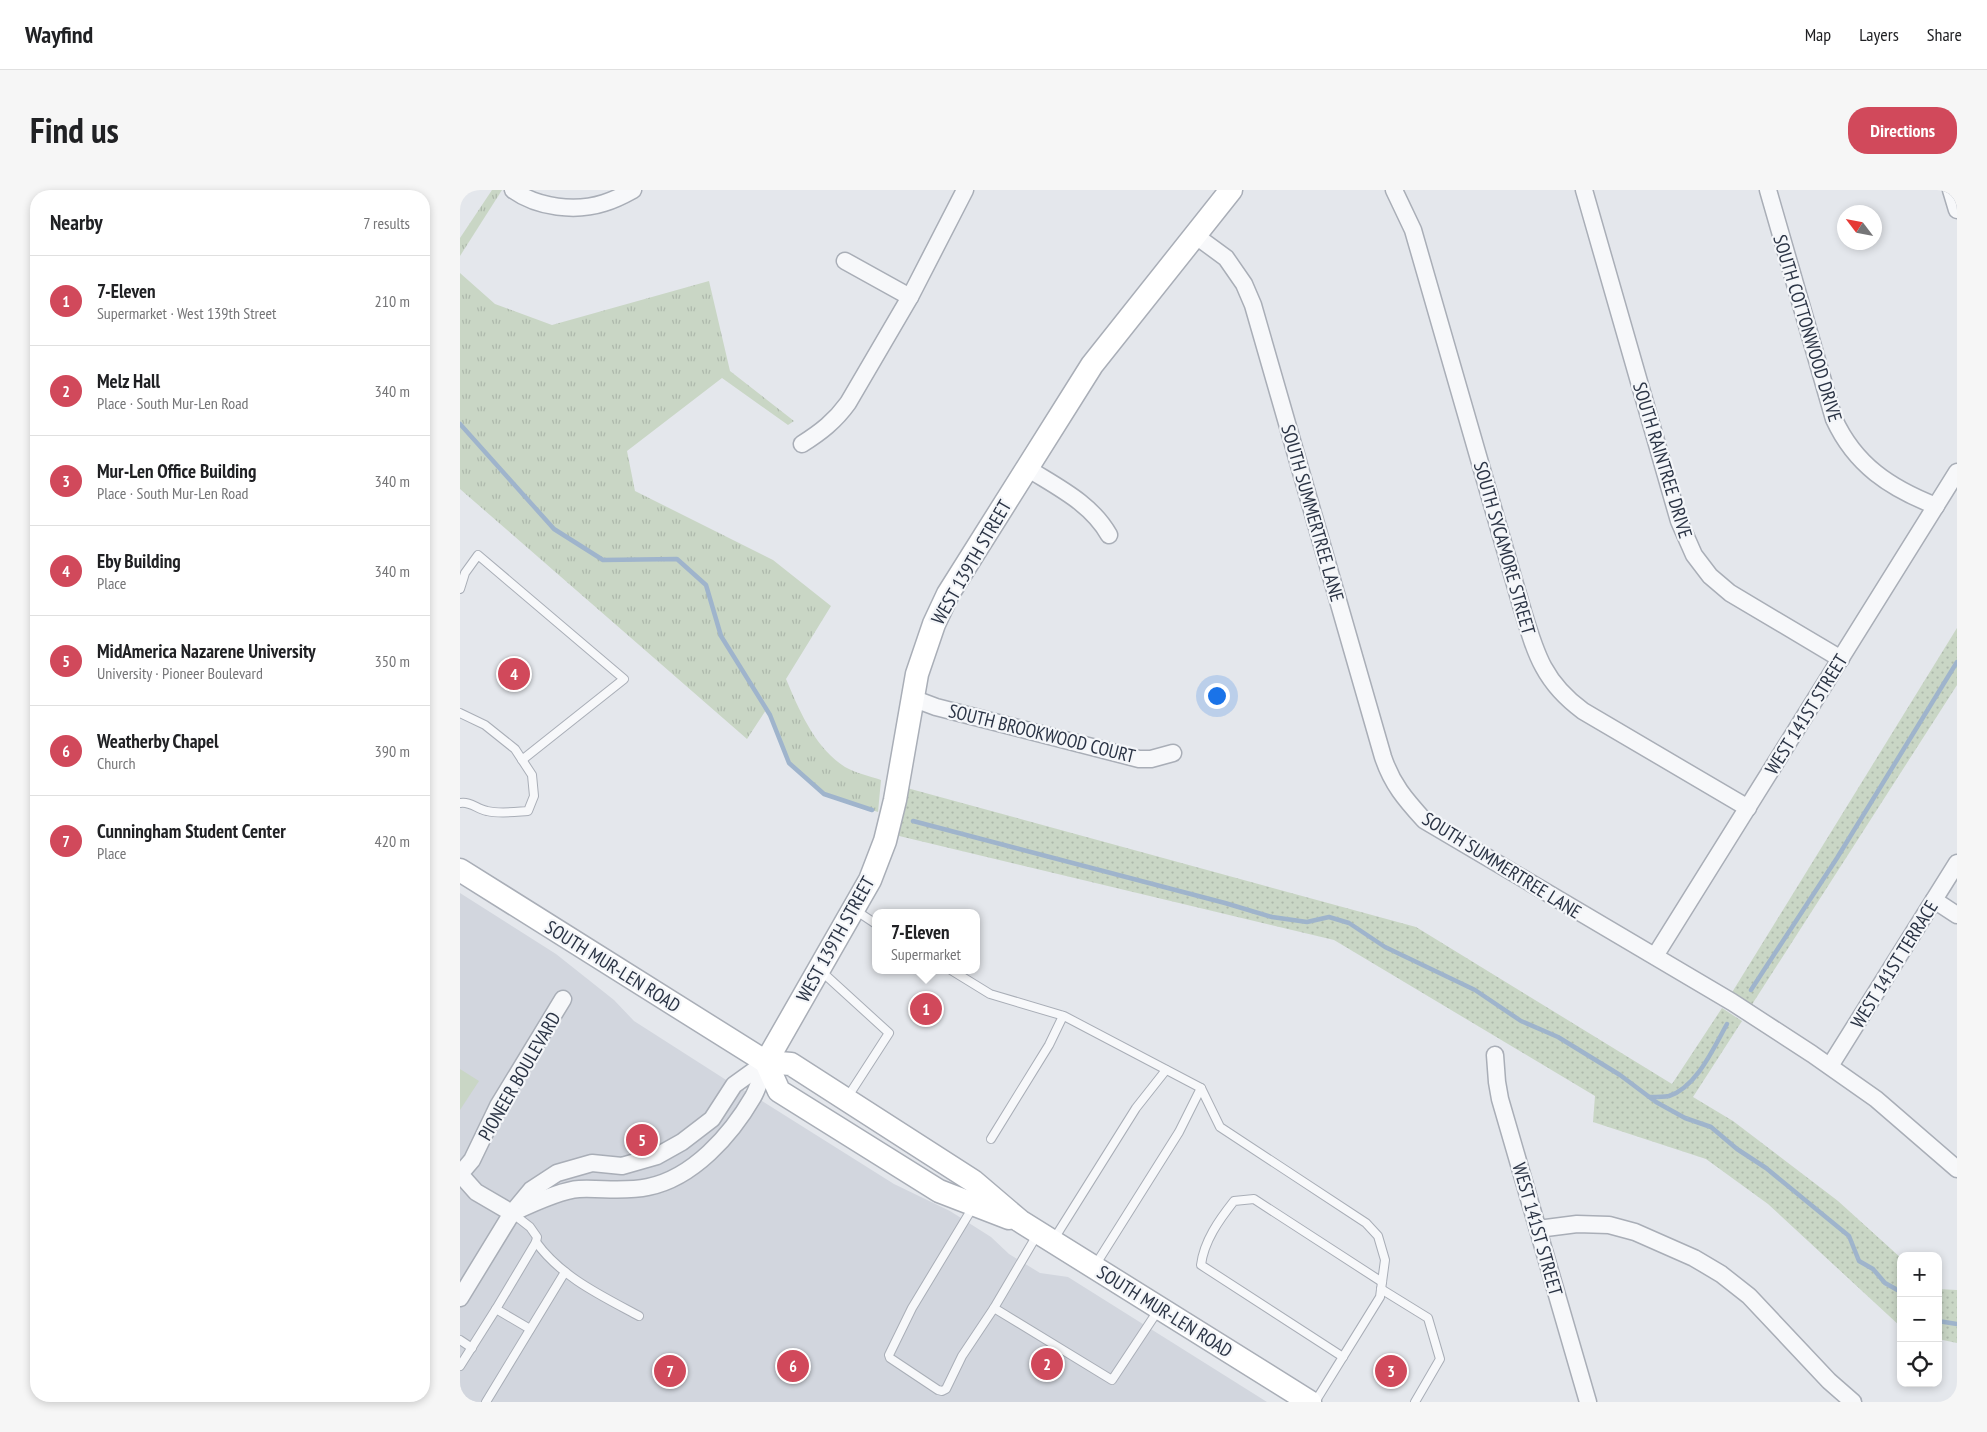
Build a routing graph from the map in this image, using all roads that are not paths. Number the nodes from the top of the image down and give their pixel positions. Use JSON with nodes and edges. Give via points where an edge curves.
{"nodes":[{"id":1,"x":513,"y":190,"type":"edge"},
{"id":2,"x":633,"y":190,"type":"edge"},
{"id":3,"x":965,"y":190,"type":"edge"},
{"id":4,"x":1231,"y":190,"type":"edge"},
{"id":5,"x":1394,"y":190,"type":"edge"},
{"id":6,"x":1584,"y":190,"type":"edge"},
{"id":7,"x":1768,"y":190,"type":"edge"},
{"id":8,"x":1951,"y":190,"type":"edge"},
{"id":9,"x":1957,"y":210,"type":"edge"},
{"id":10,"x":1196,"y":236,"type":"junction"},
{"id":11,"x":845,"y":261,"type":"dead end"},
{"id":12,"x":910,"y":297,"type":"junction"},
{"id":13,"x":802,"y":444,"type":"dead end"},
{"id":14,"x":1027,"y":468,"type":"junction"},
{"id":15,"x":1957,"y":472,"type":"edge"},
{"id":16,"x":1936,"y":506,"type":"junction"},
{"id":17,"x":1109,"y":535,"type":"dead end"},
{"id":18,"x":460,"y":588,"type":"edge"},
{"id":19,"x":1841,"y":659,"type":"junction"},
{"id":20,"x":912,"y":698,"type":"junction"},
{"id":21,"x":460,"y":713,"type":"edge"},
{"id":22,"x":1173,"y":753,"type":"dead end"},
{"id":23,"x":522,"y":760,"type":"junction"},
{"id":24,"x":460,"y":804,"type":"edge"},
{"id":25,"x":1748,"y":808,"type":"junction"},
{"id":26,"x":1957,"y":863,"type":"edge"},
{"id":27,"x":460,"y":870,"type":"edge"},
{"id":28,"x":1934,"y":900,"type":"junction"},
{"id":29,"x":853,"y":909,"type":"junction"},
{"id":30,"x":1957,"y":916,"type":"edge"},
{"id":31,"x":872,"y":921,"type":"edge"},
{"id":32,"x":1655,"y":956,"type":"junction"},
{"id":33,"x":819,"y":969,"type":"junction"},
{"id":34,"x":958,"y":974,"type":"edge"},
{"id":35,"x":563,"y":998,"type":"dead end"},
{"id":36,"x":1063,"y":1016,"type":"junction"},
{"id":37,"x":1495,"y":1055,"type":"dead end"},
{"id":38,"x":766,"y":1062,"type":"junction"},
{"id":39,"x":1830,"y":1066,"type":"junction"},
{"id":40,"x":1166,"y":1070,"type":"junction"},
{"id":41,"x":1201,"y":1088,"type":"junction"},
{"id":42,"x":846,"y":1100,"type":"junction"},
{"id":43,"x":991,"y":1138,"type":"dead end"},
{"id":44,"x":1957,"y":1168,"type":"edge"},
{"id":45,"x":460,"y":1174,"type":"edge"},
{"id":46,"x":974,"y":1206,"type":"junction"},
{"id":47,"x":512,"y":1213,"type":"junction"},
{"id":48,"x":1538,"y":1228,"type":"junction"},
{"id":49,"x":1037,"y":1232,"type":"junction"},
{"id":50,"x":536,"y":1242,"type":"junction"},
{"id":51,"x":1094,"y":1267,"type":"junction"},
{"id":52,"x":565,"y":1272,"type":"junction"},
{"id":53,"x":1381,"y":1286,"type":"junction"},
{"id":54,"x":460,"y":1298,"type":"edge"},
{"id":55,"x":994,"y":1308,"type":"junction"},
{"id":56,"x":1160,"y":1308,"type":"junction"},
{"id":57,"x":496,"y":1309,"type":"junction"},
{"id":58,"x":639,"y":1316,"type":"dead end"},
{"id":59,"x":530,"y":1329,"type":"junction"},
{"id":60,"x":460,"y":1340,"type":"edge"},
{"id":61,"x":472,"y":1348,"type":"junction"},
{"id":62,"x":1343,"y":1357,"type":"junction"},
{"id":63,"x":460,"y":1366,"type":"edge"},
{"id":64,"x":486,"y":1402,"type":"edge"},
{"id":65,"x":1310,"y":1402,"type":"edge"},
{"id":66,"x":1315,"y":1402,"type":"edge"},
{"id":67,"x":1415,"y":1402,"type":"edge"},
{"id":68,"x":1588,"y":1402,"type":"edge"},
{"id":69,"x":1853,"y":1402,"type":"edge"}],
"edges":[{"from":1,"to":2,"type":"street","via":[[559,207],[603,204]]},
{"from":3,"to":12,"type":"street"},
{"from":4,"to":10,"type":"main road","name":"WEST 139TH STREET"},
{"from":5,"to":25,"type":"street","name":"SOUTH SYCAMORE STREET","via":[[1413,230],[1521,605],[1543,668],[1570,701],[1583,710]]},
{"from":6,"to":19,"type":"street","name":"SOUTH RAINTREE DRIVE","via":[[1679,521],[1694,555],[1710,576],[1730,593]]},
{"from":7,"to":16,"type":"street","name":"SOUTH COTTONWOOD DRIVE","via":[[1834,419],[1846,444],[1876,475]]},
{"from":8,"to":9,"type":"street"},
{"from":10,"to":14,"type":"main road","name":"WEST 139TH STREET","via":[[1092,365]]},
{"from":10,"to":32,"type":"street","name":"SOUTH SUMMERTREE LANE","via":[[1226,258],[1244,284],[1253,305],[1383,757],[1401,794],[1424,820]]},
{"from":11,"to":12,"type":"street"},
{"from":12,"to":13,"type":"street","via":[[838,417]]},
{"from":14,"to":17,"type":"street","via":[[1091,510]]},
{"from":14,"to":20,"type":"main road","name":"WEST 139TH STREET","via":[[948,594],[921,658]]},
{"from":15,"to":16,"type":"street","name":"WEST 141ST STREET"},
{"from":16,"to":19,"type":"street","name":"WEST 141ST STREET"},
{"from":18,"to":23,"type":"lane","via":[[464,573],[478,555],[624,678]]},
{"from":19,"to":25,"type":"street","name":"WEST 141ST STREET"},
{"from":20,"to":22,"type":"street","name":"SOUTH BROOKWOOD COURT","via":[[1139,759]]},
{"from":20,"to":29,"type":"main road","name":"WEST 139TH STREET","via":[[885,841],[870,880]]},
{"from":21,"to":23,"type":"lane","via":[[485,725],[515,749]]},
{"from":23,"to":24,"type":"lane","via":[[532,775],[534,796],[528,811],[505,813],[486,811],[466,802]]},
{"from":25,"to":32,"type":"street","name":"WEST 141ST STREET"},
{"from":26,"to":28,"type":"street","name":"WEST 141ST TERRACE"},
{"from":27,"to":38,"type":"main road","name":"SOUTH MUR-LEN ROAD"},
{"from":28,"to":30,"type":"street"},
{"from":28,"to":39,"type":"street","name":"WEST 141ST TERRACE"},
{"from":29,"to":31,"type":"lane"},
{"from":29,"to":33,"type":"main road","name":"WEST 139TH STREET"},
{"from":32,"to":39,"type":"street","name":"SOUTH SUMMERTREE LANE"},
{"from":33,"to":38,"type":"main road","name":"WEST 139TH STREET"},
{"from":33,"to":42,"type":"lane","via":[[889,1033]]},
{"from":34,"to":36,"type":"lane","via":[[990,994]]},
{"from":35,"to":45,"type":"street","name":"PIONEER BOULEVARD","via":[[498,1106],[472,1160]]},
{"from":36,"to":40,"type":"lane"},
{"from":36,"to":43,"type":"lane","via":[[1049,1045]]},
{"from":37,"to":48,"type":"street","name":"WEST 141ST STREET","via":[[1500,1099]]},
{"from":38,"to":42,"type":"main road","name":"SOUTH MUR-LEN ROAD","via":[[791,1064]]},
{"from":38,"to":46,"type":"main road","name":"SOUTH MUR-LEN ROAD","via":[[779,1091],[939,1191]]},
{"from":38,"to":47,"type":"street","via":[[734,1085],[712,1119],[682,1142],[656,1156],[622,1166],[592,1163],[557,1173],[531,1190]]},
{"from":38,"to":47,"type":"street","via":[[754,1096],[734,1127],[703,1158],[677,1177],[649,1187],[577,1189]]},
{"from":39,"to":44,"type":"street","name":"SOUTH SUMMERTREE LANE","via":[[1876,1099]]},
{"from":40,"to":41,"type":"lane"},
{"from":40,"to":49,"type":"lane"},
{"from":41,"to":51,"type":"lane","via":[[1178,1132]]},
{"from":41,"to":53,"type":"lane","via":[[1220,1128],[1366,1224],[1378,1236],[1385,1260]]},
{"from":42,"to":49,"type":"main road","name":"SOUTH MUR-LEN ROAD","via":[[973,1181]]},
{"from":45,"to":47,"type":"street","name":"PIONEER BOULEVARD","via":[[476,1192]]},
{"from":46,"to":49,"type":"main road","name":"SOUTH MUR-LEN ROAD"},
{"from":46,"to":55,"type":"lane","via":[[912,1308],[890,1358],[942,1391]]},
{"from":47,"to":50,"type":"lane","via":[[530,1227],[537,1237]]},
{"from":47,"to":54,"type":"street"},
{"from":48,"to":68,"type":"street","name":"WEST 141ST STREET"},
{"from":48,"to":69,"type":"street","via":[[1609,1225],[1635,1232],[1694,1258],[1749,1296]]},
{"from":49,"to":51,"type":"main road","name":"SOUTH MUR-LEN ROAD"},
{"from":49,"to":55,"type":"lane"},
{"from":50,"to":52,"type":"lane","via":[[547,1257]]},
{"from":50,"to":57,"type":"lane"},
{"from":51,"to":56,"type":"main road","name":"SOUTH MUR-LEN ROAD"},
{"from":52,"to":58,"type":"lane"},
{"from":52,"to":59,"type":"lane"},
{"from":53,"to":62,"type":"lane","via":[[1380,1297]]},
{"from":53,"to":62,"type":"lane","via":[[1254,1198],[1234,1201],[1202,1252],[1200,1265]]},
{"from":53,"to":67,"type":"lane","via":[[1428,1318],[1440,1359]]},
{"from":55,"to":56,"type":"lane","via":[[1112,1380]]},
{"from":56,"to":65,"type":"main road","name":"SOUTH MUR-LEN ROAD"},
{"from":57,"to":59,"type":"lane"},
{"from":57,"to":61,"type":"lane"},
{"from":59,"to":64,"type":"lane"},
{"from":60,"to":61,"type":"lane"},
{"from":61,"to":63,"type":"lane"},
{"from":62,"to":66,"type":"lane"}]}
